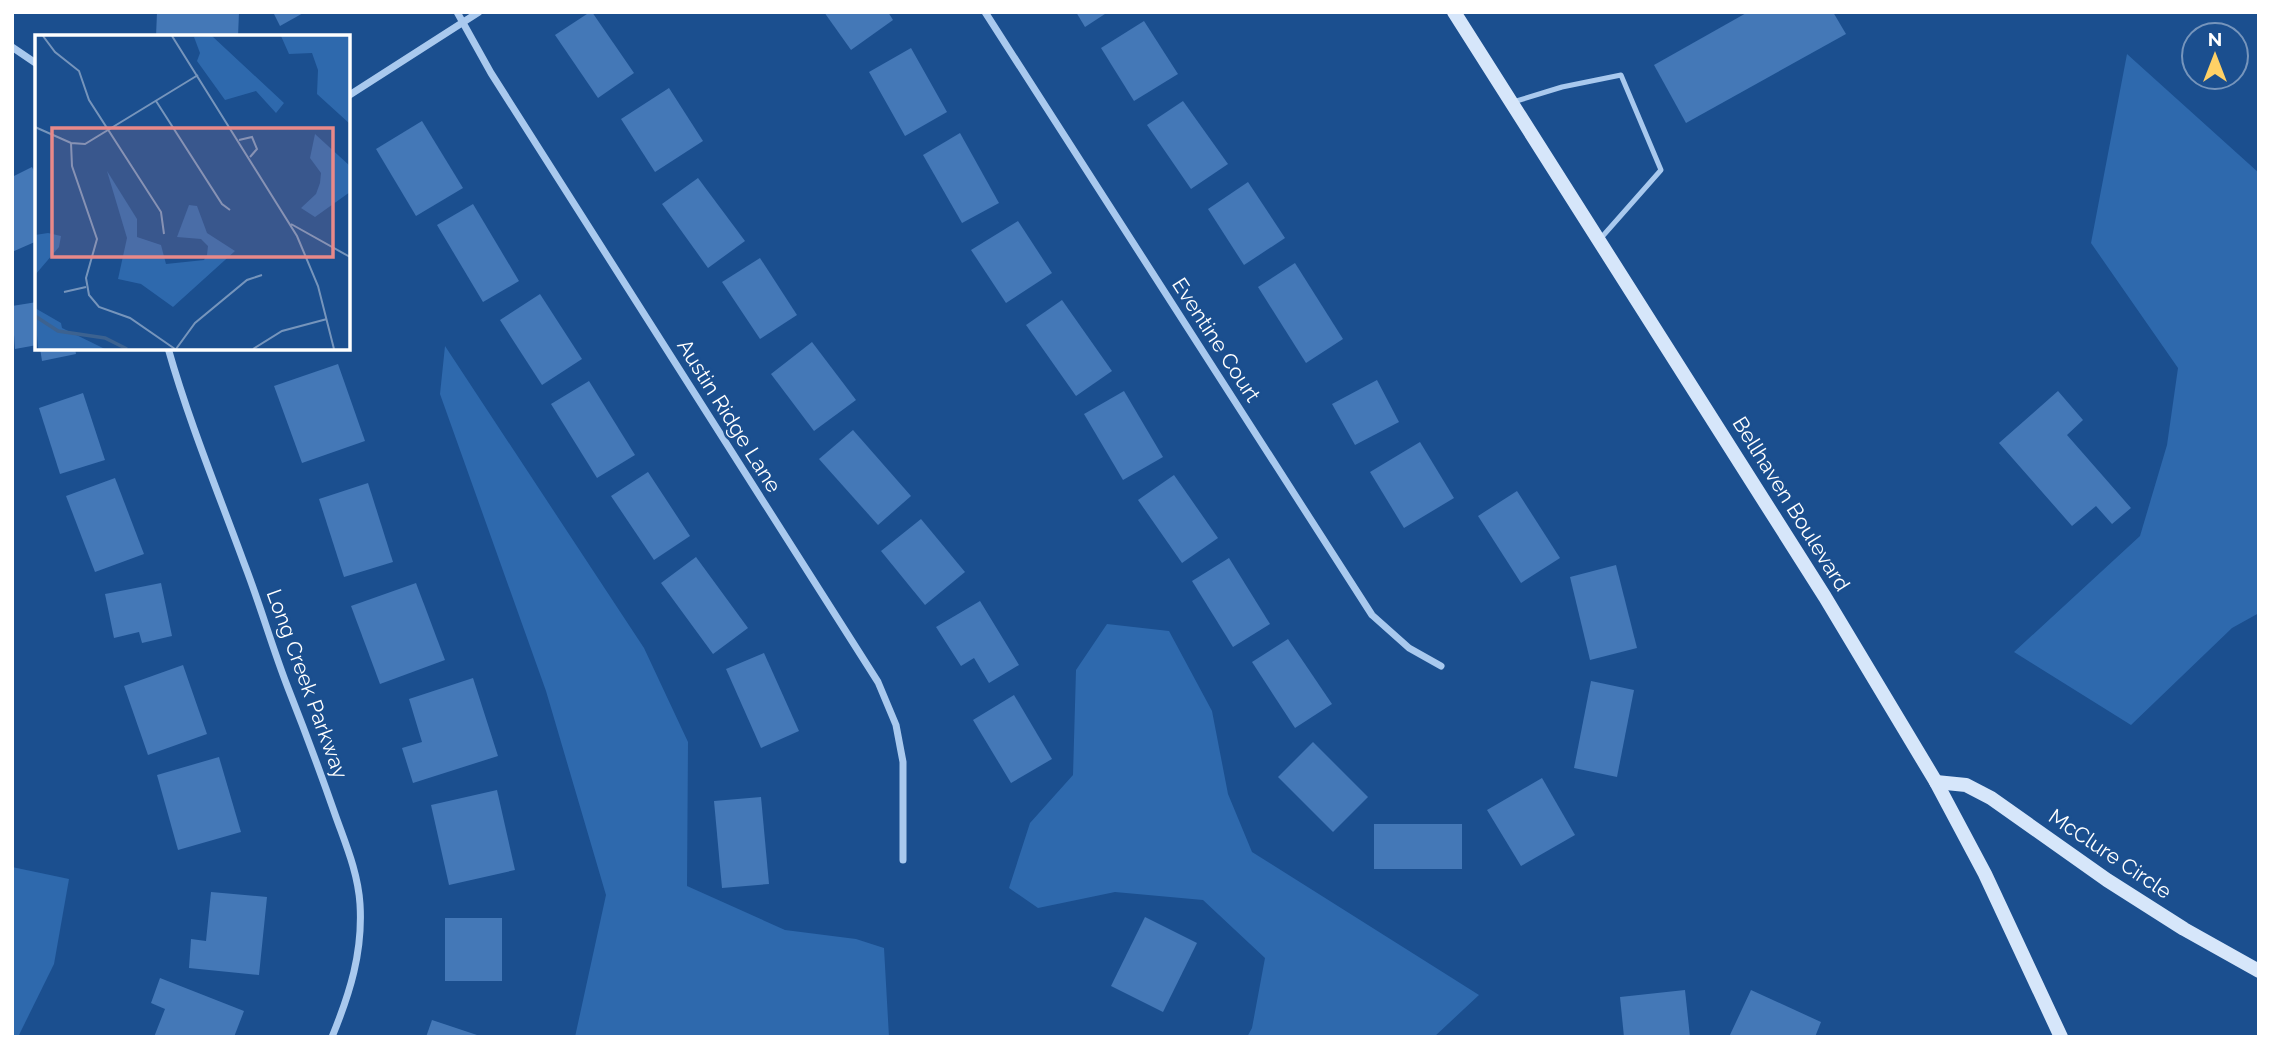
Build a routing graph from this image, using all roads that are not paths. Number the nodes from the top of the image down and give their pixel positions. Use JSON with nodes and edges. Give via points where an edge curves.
{"nodes":[{"id":1,"x":457,"y":12,"type":"edge"},
{"id":2,"x":479,"y":12,"type":"edge"},
{"id":3,"x":985,"y":12,"type":"edge"},
{"id":4,"x":1454,"y":12,"type":"edge"},
{"id":5,"x":464,"y":22,"type":"junction"},
{"id":6,"x":12,"y":47,"type":"edge"},
{"id":7,"x":35,"y":63,"type":"edge"},
{"id":8,"x":350,"y":95,"type":"edge"},
{"id":9,"x":1511,"y":102,"type":"junction"},
{"id":10,"x":1599,"y":240,"type":"junction"},
{"id":11,"x":170,"y":350,"type":"edge"},
{"id":12,"x":1441,"y":666,"type":"dead end"},
{"id":13,"x":1936,"y":782,"type":"junction"},
{"id":14,"x":903,"y":860,"type":"dead end"},
{"id":15,"x":2259,"y":971,"type":"edge"},
{"id":16,"x":332,"y":1037,"type":"edge"},
{"id":17,"x":2060,"y":1037,"type":"edge"}],
"edges":[{"from":1,"to":5,"type":"street","name":"Austin Ridge Lane"},
{"from":2,"to":5,"type":"street"},
{"from":3,"to":12,"type":"street","name":"Eventine Court","via":[[1371,615],[1409,648]]},
{"from":4,"to":9,"type":"main road","name":"Bellhaven Boulevard"},
{"from":5,"to":8,"type":"street"},
{"from":5,"to":14,"type":"street","name":"Austin Ridge Lane","via":[[491,73],[878,682],[896,725],[903,762]]},
{"from":6,"to":7,"type":"street"},
{"from":9,"to":10,"type":"main road","name":"Bellhaven Boulevard"},
{"from":9,"to":10,"type":"lane","via":[[1621,75],[1661,170]]},
{"from":10,"to":13,"type":"main road","name":"Bellhaven Boulevard"},
{"from":11,"to":16,"type":"street","name":"Long Creek Parkway","via":[[187,412],[354,867],[360,900],[358,963]]},
{"from":13,"to":15,"type":"main road","name":"McClure Circle","via":[[1966,785],[1991,798],[2107,880]]},
{"from":13,"to":17,"type":"main road","name":"Bellhaven Boulevard","via":[[1985,874]]}]}
